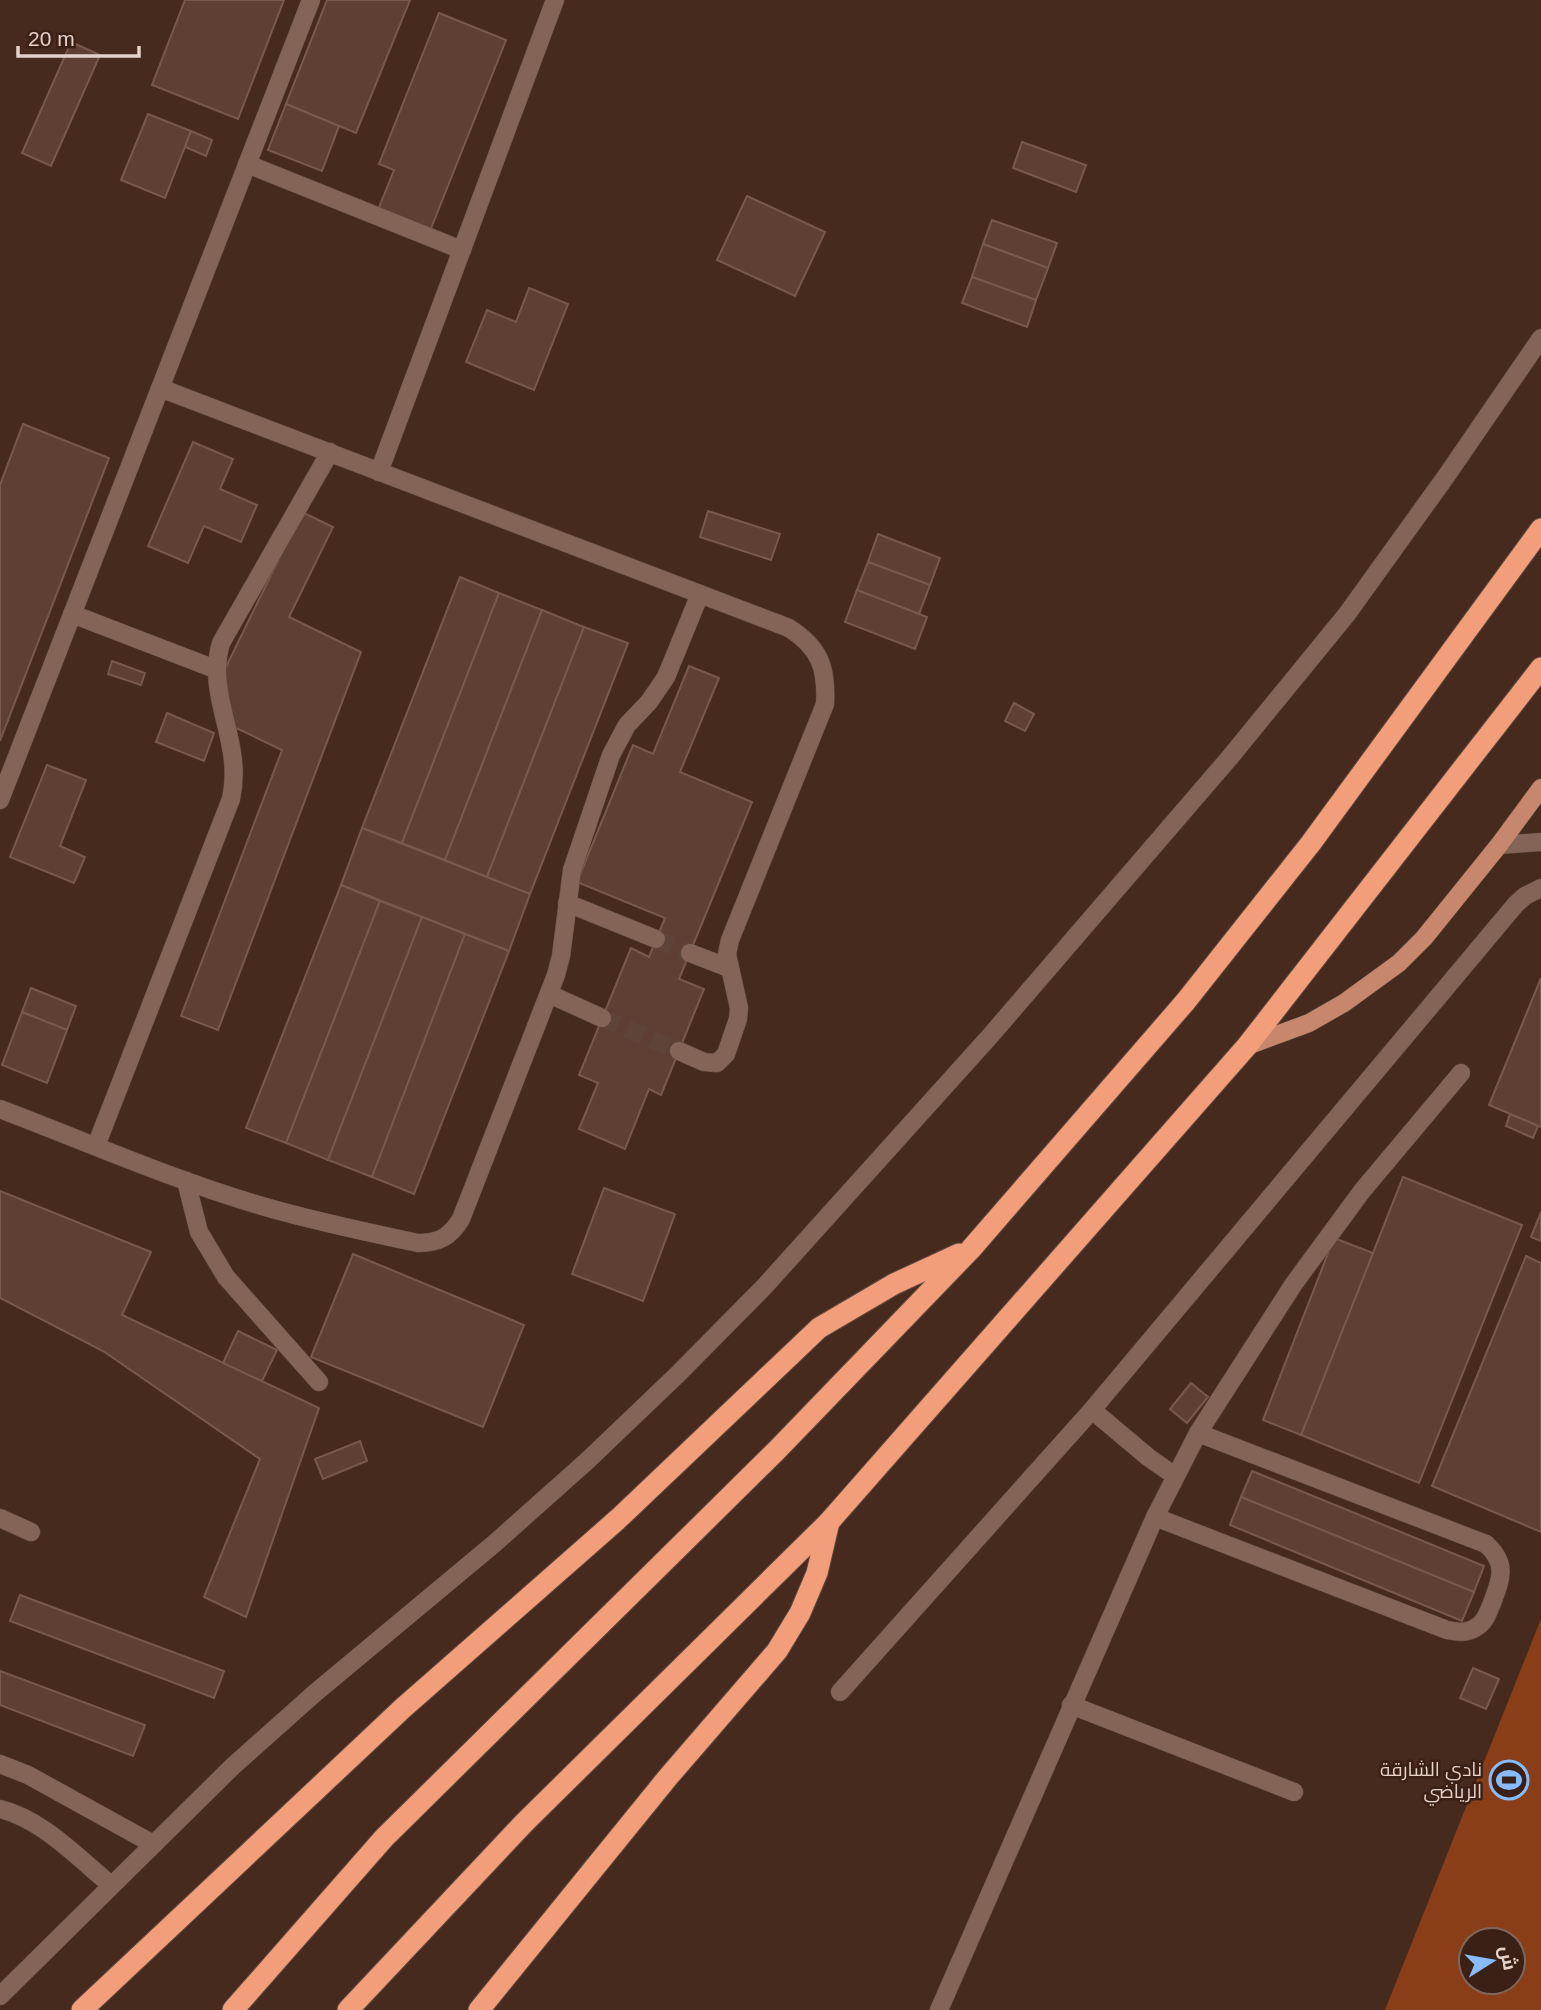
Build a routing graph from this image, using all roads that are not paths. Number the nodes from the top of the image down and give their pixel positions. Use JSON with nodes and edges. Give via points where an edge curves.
{"nodes":[{"id":1,"x":311,"y":0,"type":"edge"},
{"id":2,"x":555,"y":0,"type":"edge"},
{"id":3,"x":247,"y":164,"type":"junction"},
{"id":4,"x":462,"y":250,"type":"junction"},
{"id":5,"x":1541,"y":338,"type":"edge"},
{"id":6,"x":160,"y":388,"type":"junction"},
{"id":7,"x":330,"y":452,"type":"junction"},
{"id":8,"x":379,"y":472,"type":"junction"},
{"id":9,"x":1541,"y":529,"type":"edge"},
{"id":10,"x":701,"y":594,"type":"junction"},
{"id":11,"x":72,"y":614,"type":"junction"},
{"id":12,"x":1541,"y":668,"type":"edge"},
{"id":13,"x":215,"y":669,"type":"junction"},
{"id":14,"x":1541,"y":788,"type":"edge"},
{"id":15,"x":0,"y":800,"type":"edge"},
{"id":16,"x":1541,"y":842,"type":"edge"},
{"id":17,"x":1499,"y":845,"type":"junction"},
{"id":18,"x":1541,"y":888,"type":"edge"},
{"id":19,"x":567,"y":903,"type":"junction"},
{"id":20,"x":656,"y":939,"type":"tunnel mouth"},
{"id":21,"x":690,"y":953,"type":"tunnel mouth"},
{"id":22,"x":729,"y":968,"type":"junction"},
{"id":23,"x":549,"y":994,"type":"junction"},
{"id":24,"x":603,"y":1018,"type":"tunnel mouth"},
{"id":25,"x":1247,"y":1046,"type":"junction"},
{"id":26,"x":679,"y":1051,"type":"tunnel mouth"},
{"id":27,"x":1461,"y":1073,"type":"dead end"},
{"id":28,"x":0,"y":1109,"type":"edge"},
{"id":29,"x":96,"y":1146,"type":"junction"},
{"id":30,"x":186,"y":1181,"type":"junction"},
{"id":31,"x":971,"y":1249,"type":"junction"},
{"id":32,"x":319,"y":1382,"type":"dead end"},
{"id":33,"x":1092,"y":1410,"type":"junction"},
{"id":34,"x":1198,"y":1433,"type":"junction"},
{"id":35,"x":1175,"y":1476,"type":"junction"},
{"id":36,"x":1155,"y":1517,"type":"junction"},
{"id":37,"x":0,"y":1518,"type":"edge"},
{"id":38,"x":829,"y":1522,"type":"junction"},
{"id":39,"x":31,"y":1532,"type":"dead end"},
{"id":40,"x":840,"y":1692,"type":"dead end"},
{"id":41,"x":1071,"y":1705,"type":"junction"},
{"id":42,"x":0,"y":1764,"type":"edge"},
{"id":43,"x":1294,"y":1793,"type":"dead end"},
{"id":44,"x":0,"y":1809,"type":"edge"},
{"id":45,"x":153,"y":1844,"type":"junction"},
{"id":46,"x":111,"y":1885,"type":"junction"},
{"id":47,"x":0,"y":1996,"type":"edge"},
{"id":48,"x":82,"y":2010,"type":"edge"},
{"id":49,"x":233,"y":2010,"type":"edge"},
{"id":50,"x":348,"y":2010,"type":"edge"},
{"id":51,"x":479,"y":2010,"type":"edge"},
{"id":52,"x":939,"y":2010,"type":"edge"}],
"edges":[{"from":1,"to":3,"type":"street"},
{"from":2,"to":4,"type":"street"},
{"from":3,"to":4,"type":"street"},
{"from":3,"to":6,"type":"street"},
{"from":4,"to":8,"type":"street"},
{"from":5,"to":45,"type":"street","via":[[1347,614],[1231,756],[991,1035],[764,1287],[587,1461],[315,1693]]},
{"from":6,"to":7,"type":"street"},
{"from":6,"to":11,"type":"street"},
{"from":7,"to":8,"type":"street"},
{"from":7,"to":13,"type":"street","via":[[224,636]]},
{"from":8,"to":10,"type":"street"},
{"from":9,"to":31,"type":"highway","via":[[1311,843],[1177,1011]]},
{"from":10,"to":19,"type":"street","via":[[666,677],[617,740],[578,848]]},
{"from":10,"to":22,"type":"street","via":[[804,638],[824,668],[826,685],[825,704],[730,940]]},
{"from":11,"to":13,"type":"street"},
{"from":11,"to":15,"type":"street"},
{"from":12,"to":25,"type":"highway"},
{"from":13,"to":29,"type":"street","via":[[234,755],[231,799]]},
{"from":14,"to":17,"type":"main road"},
{"from":16,"to":17,"type":"street"},
{"from":17,"to":25,"type":"main road","via":[[1399,963],[1309,1023]]},
{"from":18,"to":33,"type":"street","via":[[1516,904]]},
{"from":19,"to":20,"type":"street"},
{"from":19,"to":23,"type":"street","via":[[561,956]]},
{"from":21,"to":22,"type":"street"},
{"from":22,"to":26,"type":"street","via":[[739,1008],[726,1054],[711,1064]]},
{"from":23,"to":24,"type":"street"},
{"from":23,"to":30,"type":"street","via":[[461,1219],[443,1239],[418,1243],[340,1227]]},
{"from":25,"to":38,"type":"highway"},
{"from":27,"to":34,"type":"street","via":[[1362,1191],[1301,1274]]},
{"from":28,"to":29,"type":"street"},
{"from":29,"to":30,"type":"street"},
{"from":30,"to":32,"type":"street","via":[[199,1232],[219,1266]]},
{"from":31,"to":48,"type":"highway","via":[[894,1284],[819,1328],[618,1519],[403,1708]]},
{"from":31,"to":49,"type":"highway","via":[[777,1450],[384,1838]]},
{"from":33,"to":35,"type":"street"},
{"from":33,"to":40,"type":"street"},
{"from":34,"to":35,"type":"street"},
{"from":34,"to":36,"type":"street","via":[[1486,1544],[1501,1572],[1486,1618],[1469,1631],[1447,1630]]},
{"from":35,"to":36,"type":"street"},
{"from":36,"to":41,"type":"street"},
{"from":37,"to":39,"type":"street"},
{"from":38,"to":50,"type":"highway","via":[[524,1823]]},
{"from":38,"to":51,"type":"highway","via":[[817,1573],[800,1614],[777,1651]]},
{"from":41,"to":43,"type":"street"},
{"from":41,"to":52,"type":"street"},
{"from":42,"to":45,"type":"street"},
{"from":44,"to":46,"type":"street","via":[[16,1813],[44,1831]]},
{"from":45,"to":46,"type":"street"},
{"from":46,"to":47,"type":"street"}]}
